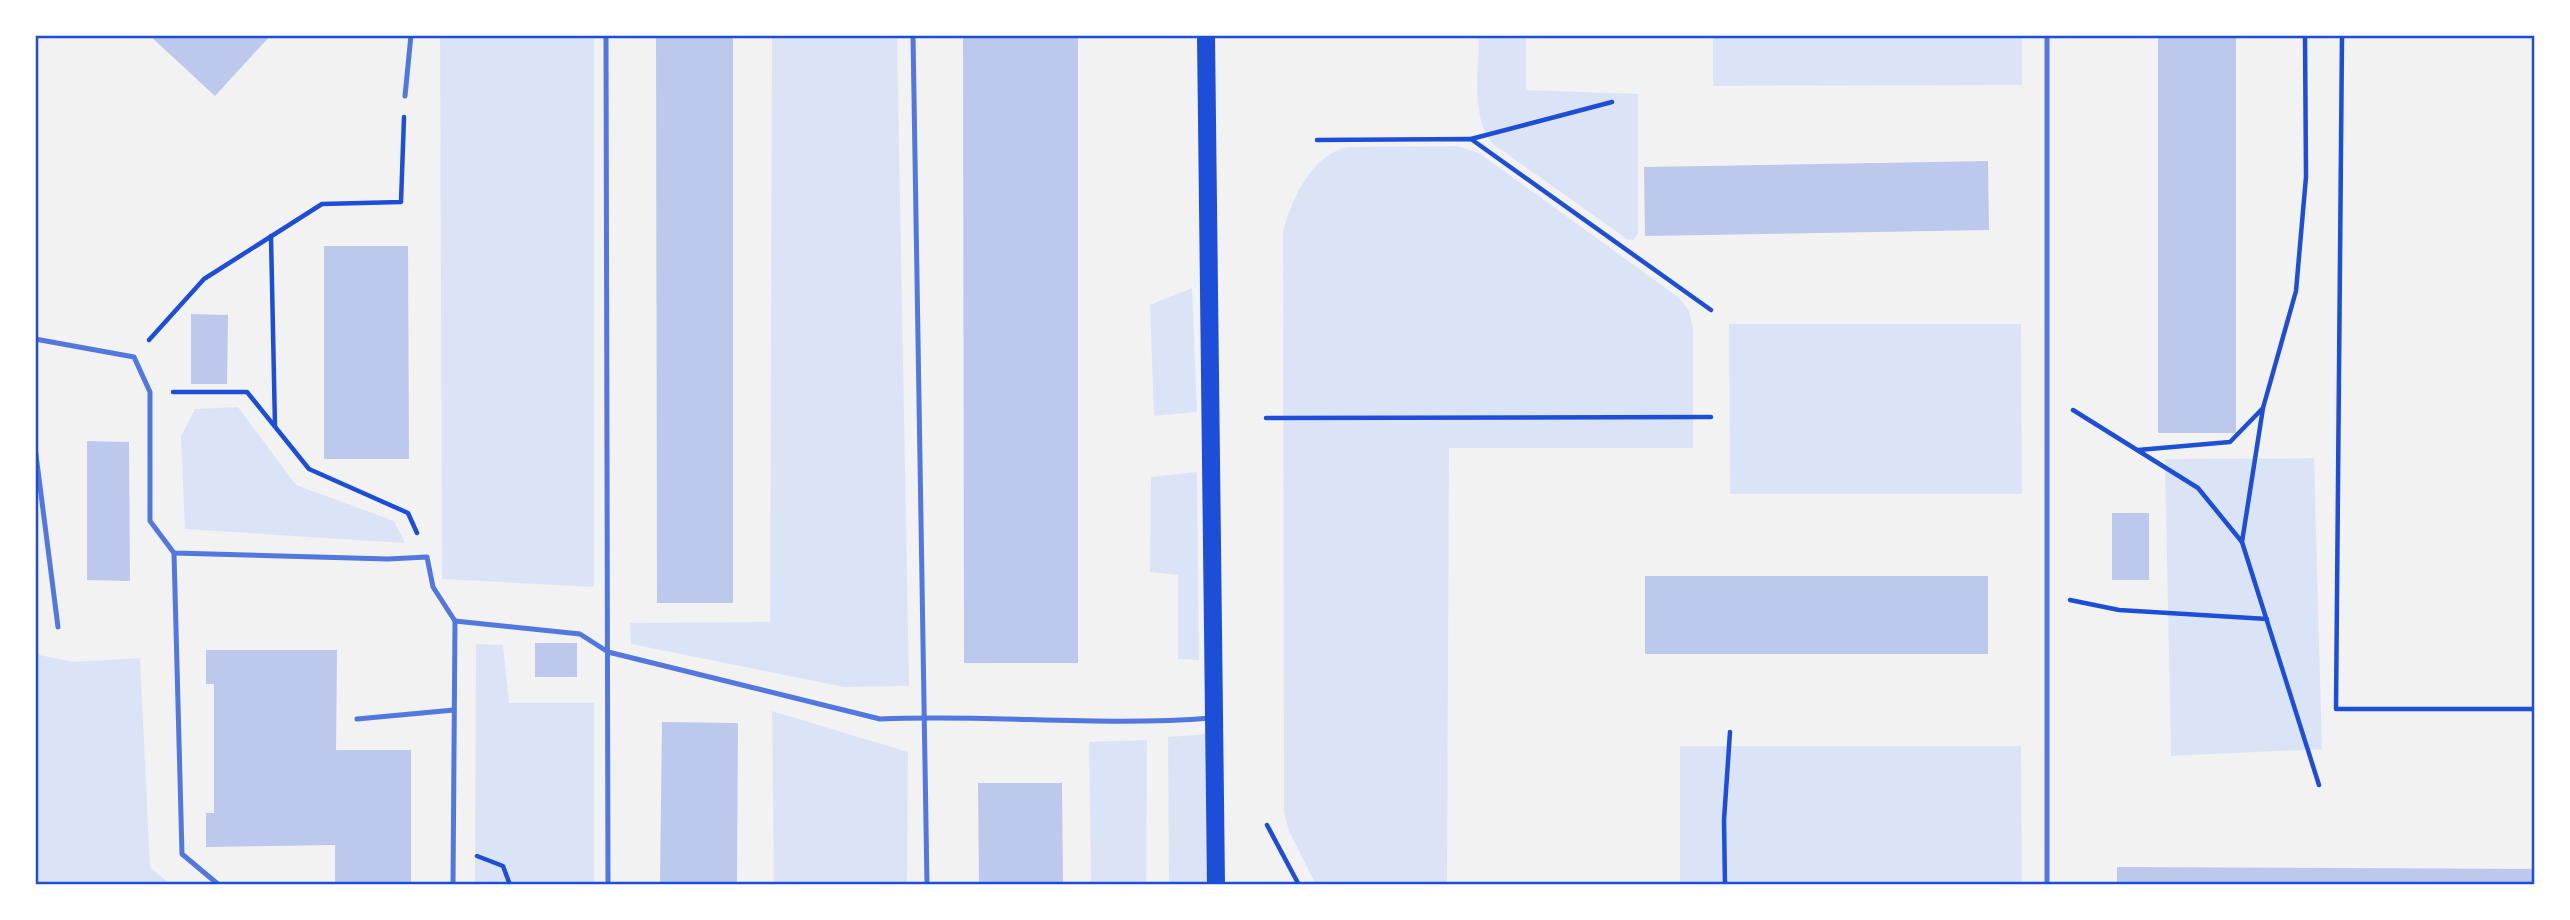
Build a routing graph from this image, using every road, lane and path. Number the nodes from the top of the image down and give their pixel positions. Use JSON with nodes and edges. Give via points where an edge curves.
{"nodes":[{"id":1,"x":411,"y":35,"type":"edge"},
{"id":2,"x":606,"y":35,"type":"edge"},
{"id":3,"x":913,"y":35,"type":"edge"},
{"id":4,"x":1206,"y":35,"type":"edge"},
{"id":5,"x":2047,"y":35,"type":"edge"},
{"id":6,"x":2305,"y":35,"type":"edge"},
{"id":7,"x":2342,"y":35,"type":"edge"},
{"id":8,"x":405,"y":96,"type":"joint"},
{"id":9,"x":1612,"y":102,"type":"dead end"},
{"id":10,"x":1471,"y":139,"type":"junction"},
{"id":11,"x":1317,"y":140,"type":"dead end"},
{"id":12,"x":271,"y":236,"type":"junction"},
{"id":13,"x":1711,"y":310,"type":"dead end"},
{"id":14,"x":35,"y":339,"type":"edge"},
{"id":15,"x":134,"y":357,"type":"junction"},
{"id":16,"x":150,"y":392,"type":"junction"},
{"id":17,"x":2047,"y":395,"type":"junction"},
{"id":18,"x":2263,"y":408,"type":"junction"},
{"id":19,"x":1711,"y":417,"type":"dead end"},
{"id":20,"x":1266,"y":418,"type":"dead end"},
{"id":21,"x":275,"y":427,"type":"junction"},
{"id":22,"x":35,"y":447,"type":"edge"},
{"id":23,"x":2138,"y":450,"type":"junction"},
{"id":24,"x":2242,"y":542,"type":"junction"},
{"id":25,"x":174,"y":553,"type":"junction"},
{"id":26,"x":427,"y":557,"type":"junction"},
{"id":27,"x":2047,"y":596,"type":"junction"},
{"id":28,"x":2267,"y":619,"type":"junction"},
{"id":29,"x":454,"y":621,"type":"junction"},
{"id":30,"x":58,"y":627,"type":"dead end"},
{"id":31,"x":608,"y":652,"type":"junction"},
{"id":32,"x":2535,"y":709,"type":"edge"},
{"id":33,"x":454,"y":710,"type":"junction"},
{"id":34,"x":925,"y":716,"type":"junction"},
{"id":35,"x":1214,"y":718,"type":"junction"},
{"id":36,"x":357,"y":719,"type":"dead end"},
{"id":37,"x":1730,"y":732,"type":"dead end"},
{"id":38,"x":2319,"y":785,"type":"dead end"},
{"id":39,"x":1267,"y":825,"type":"dead end"},
{"id":40,"x":453,"y":846,"type":"junction"},
{"id":41,"x":219,"y":885,"type":"edge"},
{"id":42,"x":453,"y":885,"type":"edge"},
{"id":43,"x":510,"y":885,"type":"edge"},
{"id":44,"x":608,"y":885,"type":"edge"},
{"id":45,"x":927,"y":885,"type":"edge"},
{"id":46,"x":1216,"y":885,"type":"edge"},
{"id":47,"x":1299,"y":885,"type":"edge"},
{"id":48,"x":1726,"y":885,"type":"edge"},
{"id":49,"x":2048,"y":885,"type":"edge"}],
"edges":[{"from":1,"to":8,"type":"lane"},
{"from":2,"to":31,"type":"lane"},
{"from":3,"to":34,"type":"lane"},
{"from":4,"to":35,"type":"main road"},
{"from":5,"to":17,"type":"lane"},
{"from":6,"to":18,"type":"path","via":[[2306,177],[2296,291]]},
{"from":7,"to":32,"type":"path","via":[[2336,709]]},
{"from":8,"to":12,"type":"path","via":[[401,202],[322,204]]},
{"from":9,"to":10,"type":"path"},
{"from":10,"to":11,"type":"path"},
{"from":10,"to":13,"type":"path"},
{"from":12,"to":15,"type":"path","via":[[204,279]]},
{"from":12,"to":21,"type":"path"},
{"from":14,"to":15,"type":"lane"},
{"from":15,"to":16,"type":"lane"},
{"from":16,"to":21,"type":"path","via":[[247,392]]},
{"from":16,"to":25,"type":"lane","via":[[150,521]]},
{"from":17,"to":23,"type":"path"},
{"from":17,"to":27,"type":"lane"},
{"from":18,"to":23,"type":"path","via":[[2230,442]]},
{"from":18,"to":24,"type":"path"},
{"from":19,"to":20,"type":"path"},
{"from":21,"to":26,"type":"path","via":[[309,469],[408,513]]},
{"from":22,"to":30,"type":"lane"},
{"from":23,"to":24,"type":"path","via":[[2198,488]]},
{"from":24,"to":28,"type":"path"},
{"from":25,"to":26,"type":"lane"},
{"from":25,"to":41,"type":"lane","via":[[182,854]]},
{"from":26,"to":29,"type":"lane","via":[[433,587]]},
{"from":27,"to":28,"type":"path","via":[[2119,610]]},
{"from":27,"to":49,"type":"lane"},
{"from":28,"to":38,"type":"path"},
{"from":29,"to":31,"type":"lane","via":[[580,634]]},
{"from":29,"to":33,"type":"lane"},
{"from":31,"to":34,"type":"lane","via":[[880,719]]},
{"from":31,"to":44,"type":"lane"},
{"from":33,"to":36,"type":"lane"},
{"from":33,"to":40,"type":"lane"},
{"from":34,"to":35,"type":"lane","via":[[1155,723]]},
{"from":34,"to":45,"type":"lane"},
{"from":35,"to":46,"type":"main road"},
{"from":37,"to":48,"type":"path","via":[[1724,820]]},
{"from":39,"to":47,"type":"path"},
{"from":40,"to":42,"type":"lane"},
{"from":40,"to":43,"type":"path","via":[[503,866]]}]}
